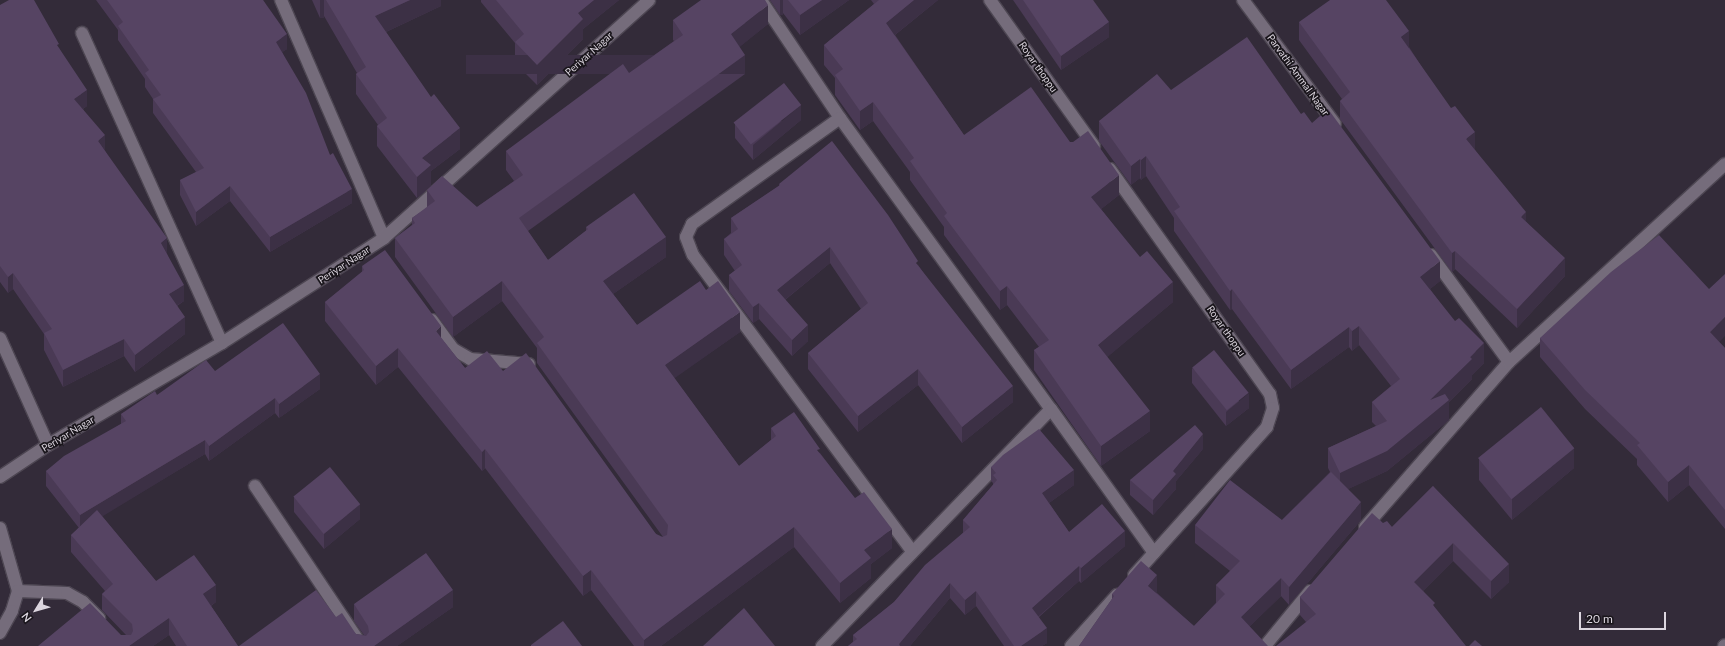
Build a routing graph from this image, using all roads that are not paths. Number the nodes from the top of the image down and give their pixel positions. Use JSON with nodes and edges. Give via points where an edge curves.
{"nodes":[{"id":1,"x":281,"y":0,"type":"edge"},
{"id":2,"x":649,"y":0,"type":"edge"},
{"id":3,"x":761,"y":0,"type":"edge"},
{"id":4,"x":990,"y":0,"type":"edge"},
{"id":5,"x":1243,"y":0,"type":"edge"},
{"id":6,"x":82,"y":32,"type":"dead end"},
{"id":7,"x":840,"y":118,"type":"junction"},
{"id":8,"x":1341,"y":133,"type":"edge"},
{"id":9,"x":1725,"y":164,"type":"edge"},
{"id":10,"x":380,"y":241,"type":"junction"},
{"id":11,"x":1425,"y":248,"type":"edge"},
{"id":12,"x":385,"y":256,"type":"edge"},
{"id":13,"x":426,"y":312,"type":"edge"},
{"id":14,"x":0,"y":338,"type":"edge"},
{"id":15,"x":222,"y":343,"type":"junction"},
{"id":16,"x":1510,"y":362,"type":"junction"},
{"id":17,"x":538,"y":377,"type":"edge"},
{"id":18,"x":1051,"y":409,"type":"junction"},
{"id":19,"x":48,"y":445,"type":"junction"},
{"id":20,"x":0,"y":477,"type":"edge"},
{"id":21,"x":255,"y":486,"type":"dead end"},
{"id":22,"x":0,"y":528,"type":"edge"},
{"id":23,"x":1355,"y":539,"type":"edge"},
{"id":24,"x":912,"y":551,"type":"junction"},
{"id":25,"x":1154,"y":553,"type":"junction"},
{"id":26,"x":1318,"y":580,"type":"edge"},
{"id":27,"x":18,"y":591,"type":"junction"},
{"id":28,"x":108,"y":628,"type":"edge"},
{"id":29,"x":0,"y":633,"type":"edge"},
{"id":30,"x":362,"y":646,"type":"edge"},
{"id":31,"x":822,"y":646,"type":"edge"},
{"id":32,"x":1071,"y":646,"type":"edge"},
{"id":33,"x":1265,"y":646,"type":"edge"}],
"edges":[{"from":1,"to":10,"type":"street"},
{"from":2,"to":10,"type":"street","name":"Periyar Nagar"},
{"from":3,"to":7,"type":"street"},
{"from":4,"to":25,"type":"street","name":"Royar thoppu","via":[[1270,394],[1274,408],[1267,427]]},
{"from":5,"to":8,"type":"street","name":"Parvathi Ammal Nagar"},
{"from":6,"to":15,"type":"street"},
{"from":7,"to":18,"type":"street"},
{"from":7,"to":24,"type":"street","via":[[694,223],[686,237],[693,255]]},
{"from":9,"to":16,"type":"street"},
{"from":10,"to":12,"type":"street"},
{"from":10,"to":15,"type":"street","name":"Periyar Nagar"},
{"from":11,"to":16,"type":"street"},
{"from":13,"to":17,"type":"street","via":[[453,348],[470,359],[528,364]]},
{"from":14,"to":19,"type":"street"},
{"from":15,"to":19,"type":"street","name":"Periyar Nagar"},
{"from":16,"to":23,"type":"street"},
{"from":18,"to":24,"type":"street"},
{"from":18,"to":25,"type":"street"},
{"from":19,"to":20,"type":"street","name":"Periyar Nagar"},
{"from":21,"to":30,"type":"street"},
{"from":22,"to":27,"type":"street"},
{"from":24,"to":31,"type":"street"},
{"from":25,"to":32,"type":"street","name":"Royar thoppu"},
{"from":26,"to":33,"type":"street"},
{"from":27,"to":28,"type":"street","via":[[67,593],[83,602]]},
{"from":27,"to":29,"type":"street","via":[[12,611]]}]}
